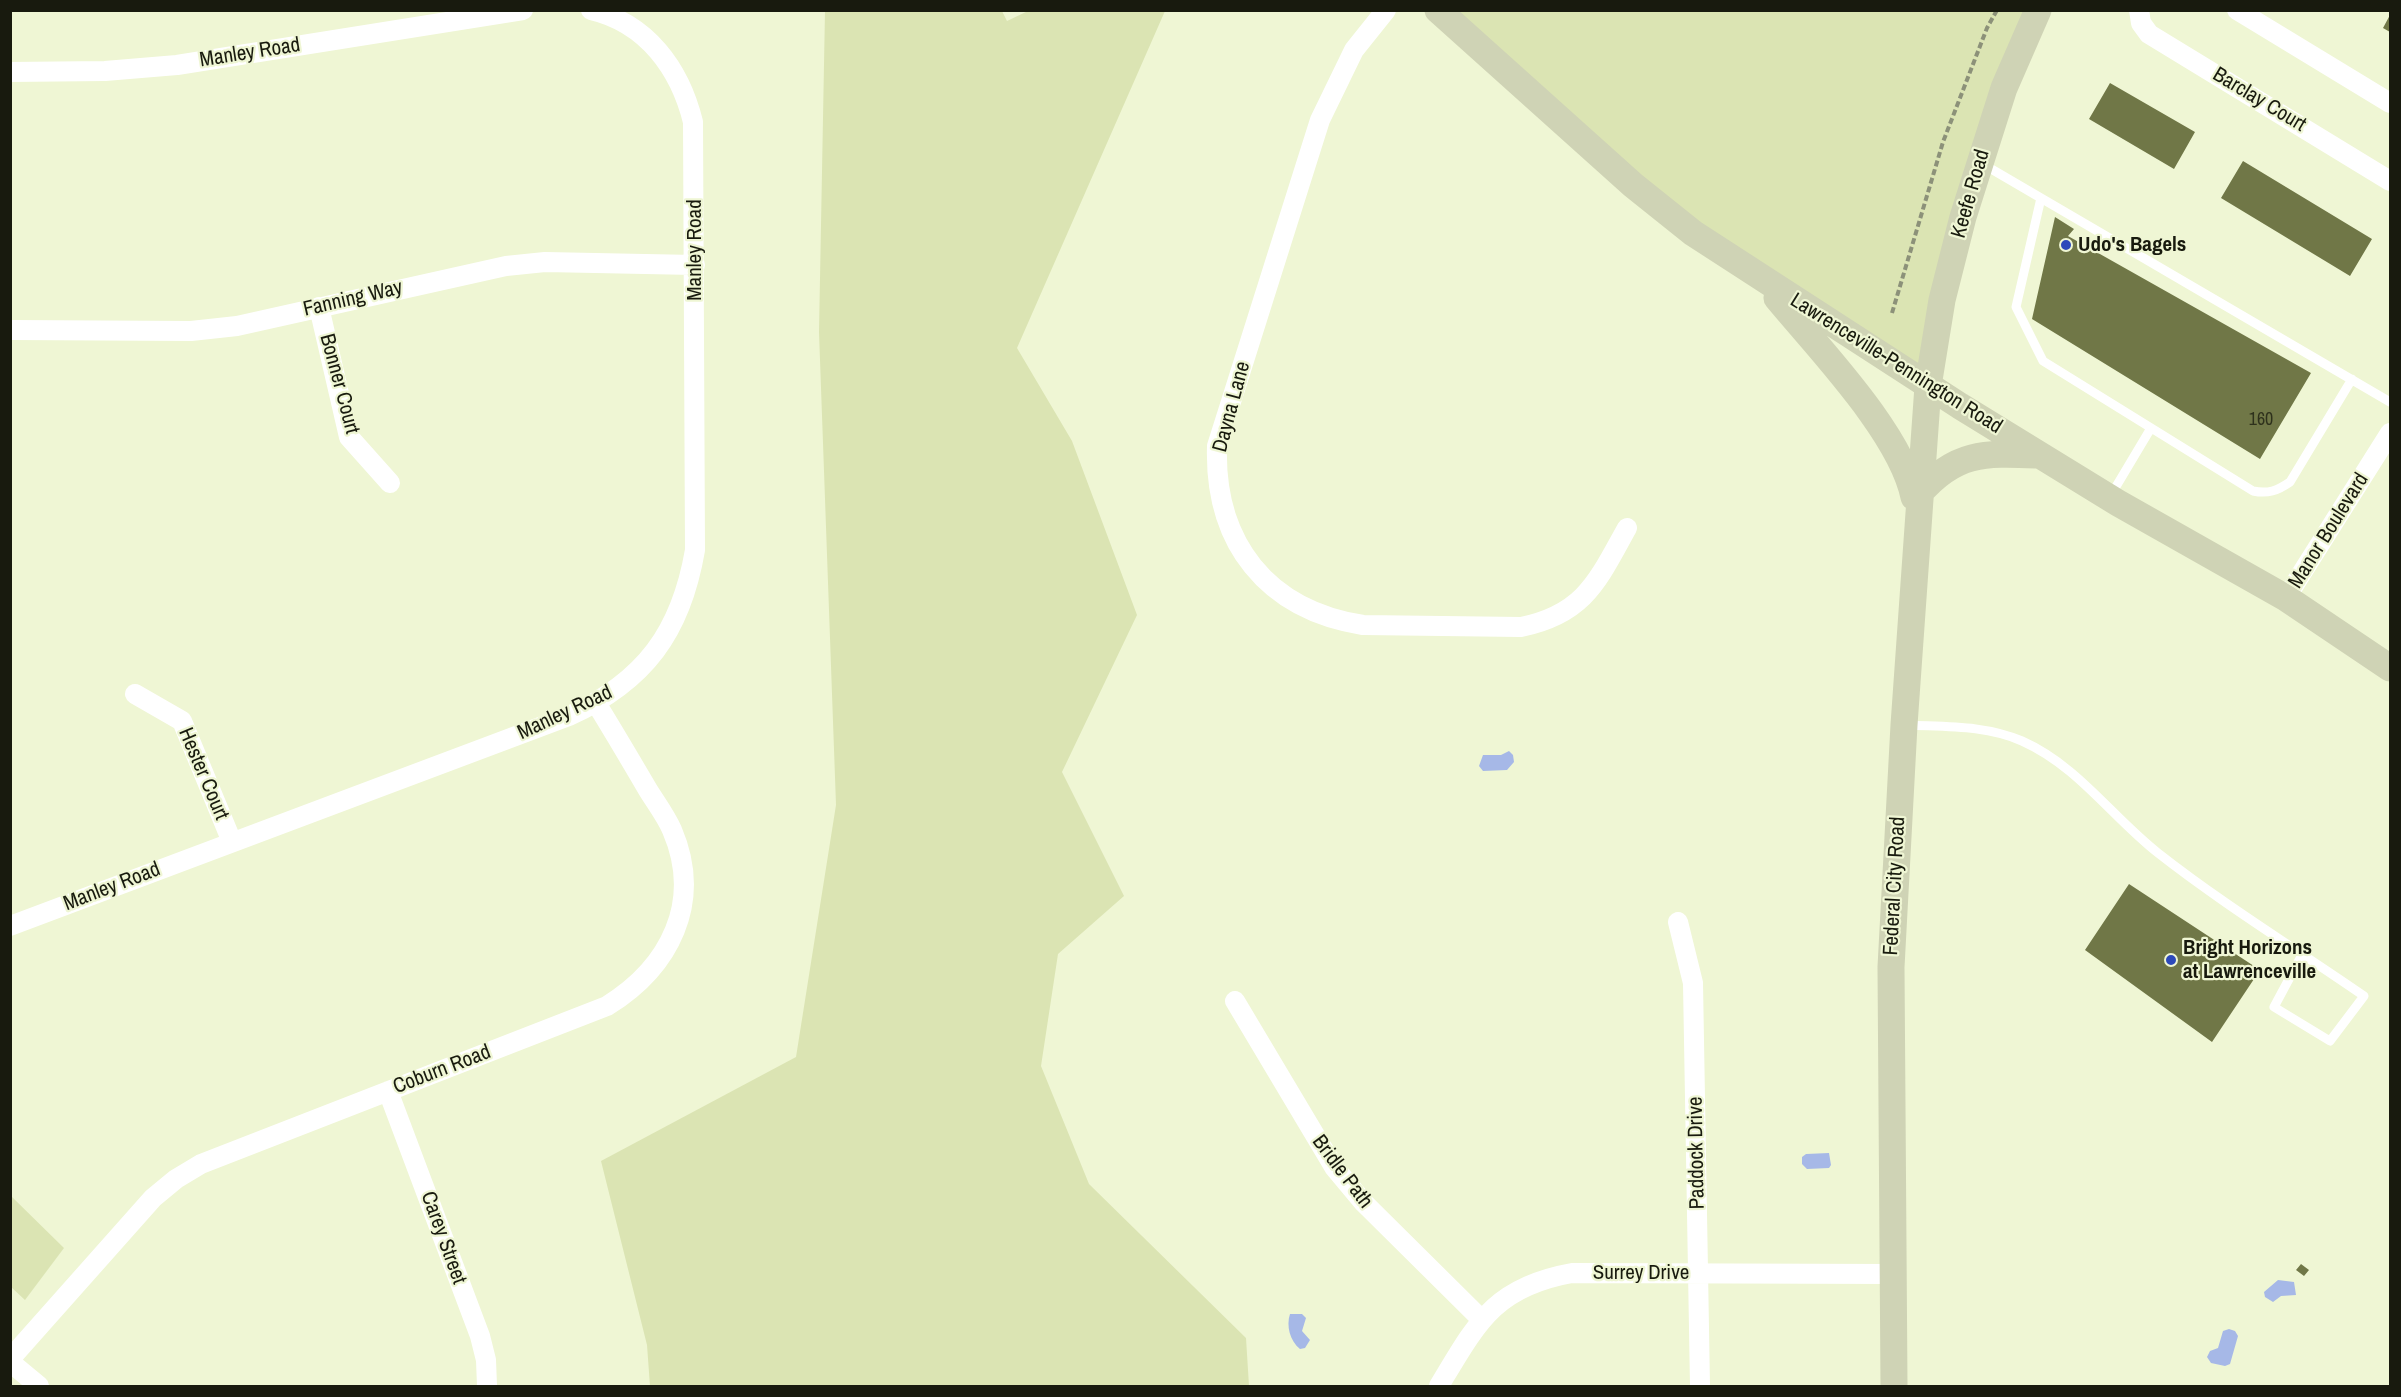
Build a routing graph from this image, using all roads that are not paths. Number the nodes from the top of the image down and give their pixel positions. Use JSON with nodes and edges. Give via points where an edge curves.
{"nodes":[{"id":1,"x":523,"y":10,"type":"edge"},
{"id":2,"x":591,"y":10,"type":"edge"},
{"id":3,"x":1386,"y":10,"type":"edge"},
{"id":4,"x":1438,"y":10,"type":"edge"},
{"id":5,"x":2038,"y":10,"type":"edge"},
{"id":6,"x":2139,"y":10,"type":"edge"},
{"id":7,"x":2237,"y":10,"type":"edge"},
{"id":8,"x":10,"y":72,"type":"edge"},
{"id":9,"x":2391,"y":103,"type":"edge"},
{"id":10,"x":1979,"y":162,"type":"junction"},
{"id":11,"x":2391,"y":180,"type":"edge"},
{"id":12,"x":2041,"y":198,"type":"junction"},
{"id":13,"x":695,"y":266,"type":"junction"},
{"id":14,"x":1758,"y":277,"type":"junction"},
{"id":15,"x":319,"y":307,"type":"junction"},
{"id":16,"x":10,"y":330,"type":"edge"},
{"id":17,"x":2352,"y":379,"type":"junction"},
{"id":18,"x":1928,"y":386,"type":"junction"},
{"id":19,"x":2391,"y":402,"type":"edge"},
{"id":20,"x":2151,"y":428,"type":"junction"},
{"id":21,"x":2391,"y":433,"type":"edge"},
{"id":22,"x":2039,"y":455,"type":"junction"},
{"id":23,"x":390,"y":483,"type":"dead end"},
{"id":24,"x":2110,"y":498,"type":"junction"},
{"id":25,"x":1918,"y":506,"type":"junction"},
{"id":26,"x":1627,"y":528,"type":"dead end"},
{"id":27,"x":2286,"y":598,"type":"junction"},
{"id":28,"x":2391,"y":668,"type":"edge"},
{"id":29,"x":135,"y":694,"type":"dead end"},
{"id":30,"x":597,"y":703,"type":"junction"},
{"id":31,"x":1904,"y":725,"type":"junction"},
{"id":32,"x":232,"y":842,"type":"junction"},
{"id":33,"x":1678,"y":922,"type":"dead end"},
{"id":34,"x":10,"y":926,"type":"edge"},
{"id":35,"x":2303,"y":953,"type":"junction"},
{"id":36,"x":1235,"y":1001,"type":"dead end"},
{"id":37,"x":388,"y":1091,"type":"junction"},
{"id":38,"x":1700,"y":1273,"type":"junction"},
{"id":39,"x":1894,"y":1274,"type":"junction"},
{"id":40,"x":1481,"y":1319,"type":"junction"},
{"id":41,"x":10,"y":1360,"type":"edge"},
{"id":42,"x":39,"y":1386,"type":"edge"},
{"id":43,"x":487,"y":1386,"type":"edge"},
{"id":44,"x":1439,"y":1386,"type":"edge"},
{"id":45,"x":1700,"y":1386,"type":"edge"},
{"id":46,"x":1894,"y":1386,"type":"edge"}],
"edges":[{"from":1,"to":8,"type":"street","name":"Manley Road","via":[[177,65]]},
{"from":2,"to":13,"type":"street","name":"Manley Road","via":[[644,36],[663,54],[688,99],[694,134]]},
{"from":3,"to":26,"type":"street","name":"Dayna Lane","via":[[1354,50],[1320,120],[1217,446],[1216,474],[1228,526],[1242,553],[1260,575],[1310,611],[1363,625],[1499,627],[1544,622],[1568,610],[1594,586]]},
{"from":4,"to":14,"type":"street","name":"Lawrenceville-Pennington Road","via":[[1633,184]]},
{"from":5,"to":10,"type":"street","name":"Keefe Road","via":[[2004,88]]},
{"from":6,"to":11,"type":"street","name":"Barclay Court","via":[[2141,23],[2149,34]]},
{"from":7,"to":9,"type":"street"},
{"from":10,"to":12,"type":"lane"},
{"from":10,"to":18,"type":"street","name":"Keefe Road","via":[[1942,300]]},
{"from":12,"to":17,"type":"lane"},
{"from":12,"to":20,"type":"lane","via":[[2016,307],[2043,361]]},
{"from":13,"to":15,"type":"street","name":"Fanning Way","via":[[545,262],[506,266]]},
{"from":13,"to":30,"type":"street","name":"Manley Road","via":[[695,550],[689,583],[679,612],[658,648],[622,686]]},
{"from":14,"to":18,"type":"street","name":"Lawrenceville-Pennington Road"},
{"from":14,"to":25,"type":"street","via":[[1840,374],[1898,451]]},
{"from":15,"to":16,"type":"street","name":"Fanning Way","via":[[191,332]]},
{"from":15,"to":23,"type":"street","name":"Bonner Court","via":[[349,437]]},
{"from":17,"to":19,"type":"lane"},
{"from":17,"to":20,"type":"lane","via":[[2295,475],[2279,490],[2253,491]]},
{"from":18,"to":22,"type":"street","name":"Lawrenceville-Pennington Road"},
{"from":18,"to":25,"type":"street","name":"Federal City Road"},
{"from":20,"to":24,"type":"lane"},
{"from":21,"to":27,"type":"street","name":"Manor Boulevard"},
{"from":22,"to":24,"type":"street","name":"Lawrenceville-Pennington Road"},
{"from":22,"to":25,"type":"street","via":[[1990,453],[1962,459],[1935,475]]},
{"from":24,"to":27,"type":"street","name":"Lawrenceville-Pennington Road"},
{"from":25,"to":31,"type":"street","name":"Federal City Road"},
{"from":27,"to":28,"type":"street","name":"Lawrenceville-Pennington Road"},
{"from":29,"to":32,"type":"street","name":"Hester Court","via":[[182,721]]},
{"from":30,"to":32,"type":"street","name":"Manley Road"},
{"from":30,"to":37,"type":"street","name":"Coburn Road","via":[[671,828],[680,853],[682,903],[664,954],[647,976],[607,1006]]},
{"from":31,"to":35,"type":"lane","via":[[1997,731],[2049,755],[2069,768],[2158,853]]},
{"from":31,"to":39,"type":"street","name":"Federal City Road","via":[[1891,967]]},
{"from":32,"to":34,"type":"street","name":"Manley Road"},
{"from":33,"to":38,"type":"street","name":"Paddock Drive","via":[[1693,982]]},
{"from":35,"to":35,"type":"lane","via":[[2364,996],[2330,1041],[2274,1007]]},
{"from":36,"to":40,"type":"street","name":"Bridle Path","via":[[1334,1167],[1364,1203]]},
{"from":37,"to":41,"type":"street","name":"Coburn Road","via":[[201,1164],[176,1179],[153,1198]]},
{"from":37,"to":43,"type":"street","name":"Carey Street","via":[[480,1336]]},
{"from":38,"to":39,"type":"street","name":"Surrey Drive"},
{"from":38,"to":40,"type":"street","name":"Surrey Drive","via":[[1572,1273],[1549,1277],[1500,1301]]},
{"from":38,"to":45,"type":"street","name":"Paddock Drive"},
{"from":39,"to":46,"type":"street","name":"Federal City Road"},
{"from":40,"to":44,"type":"street","name":"Surrey Drive"},
{"from":41,"to":42,"type":"street"}]}
